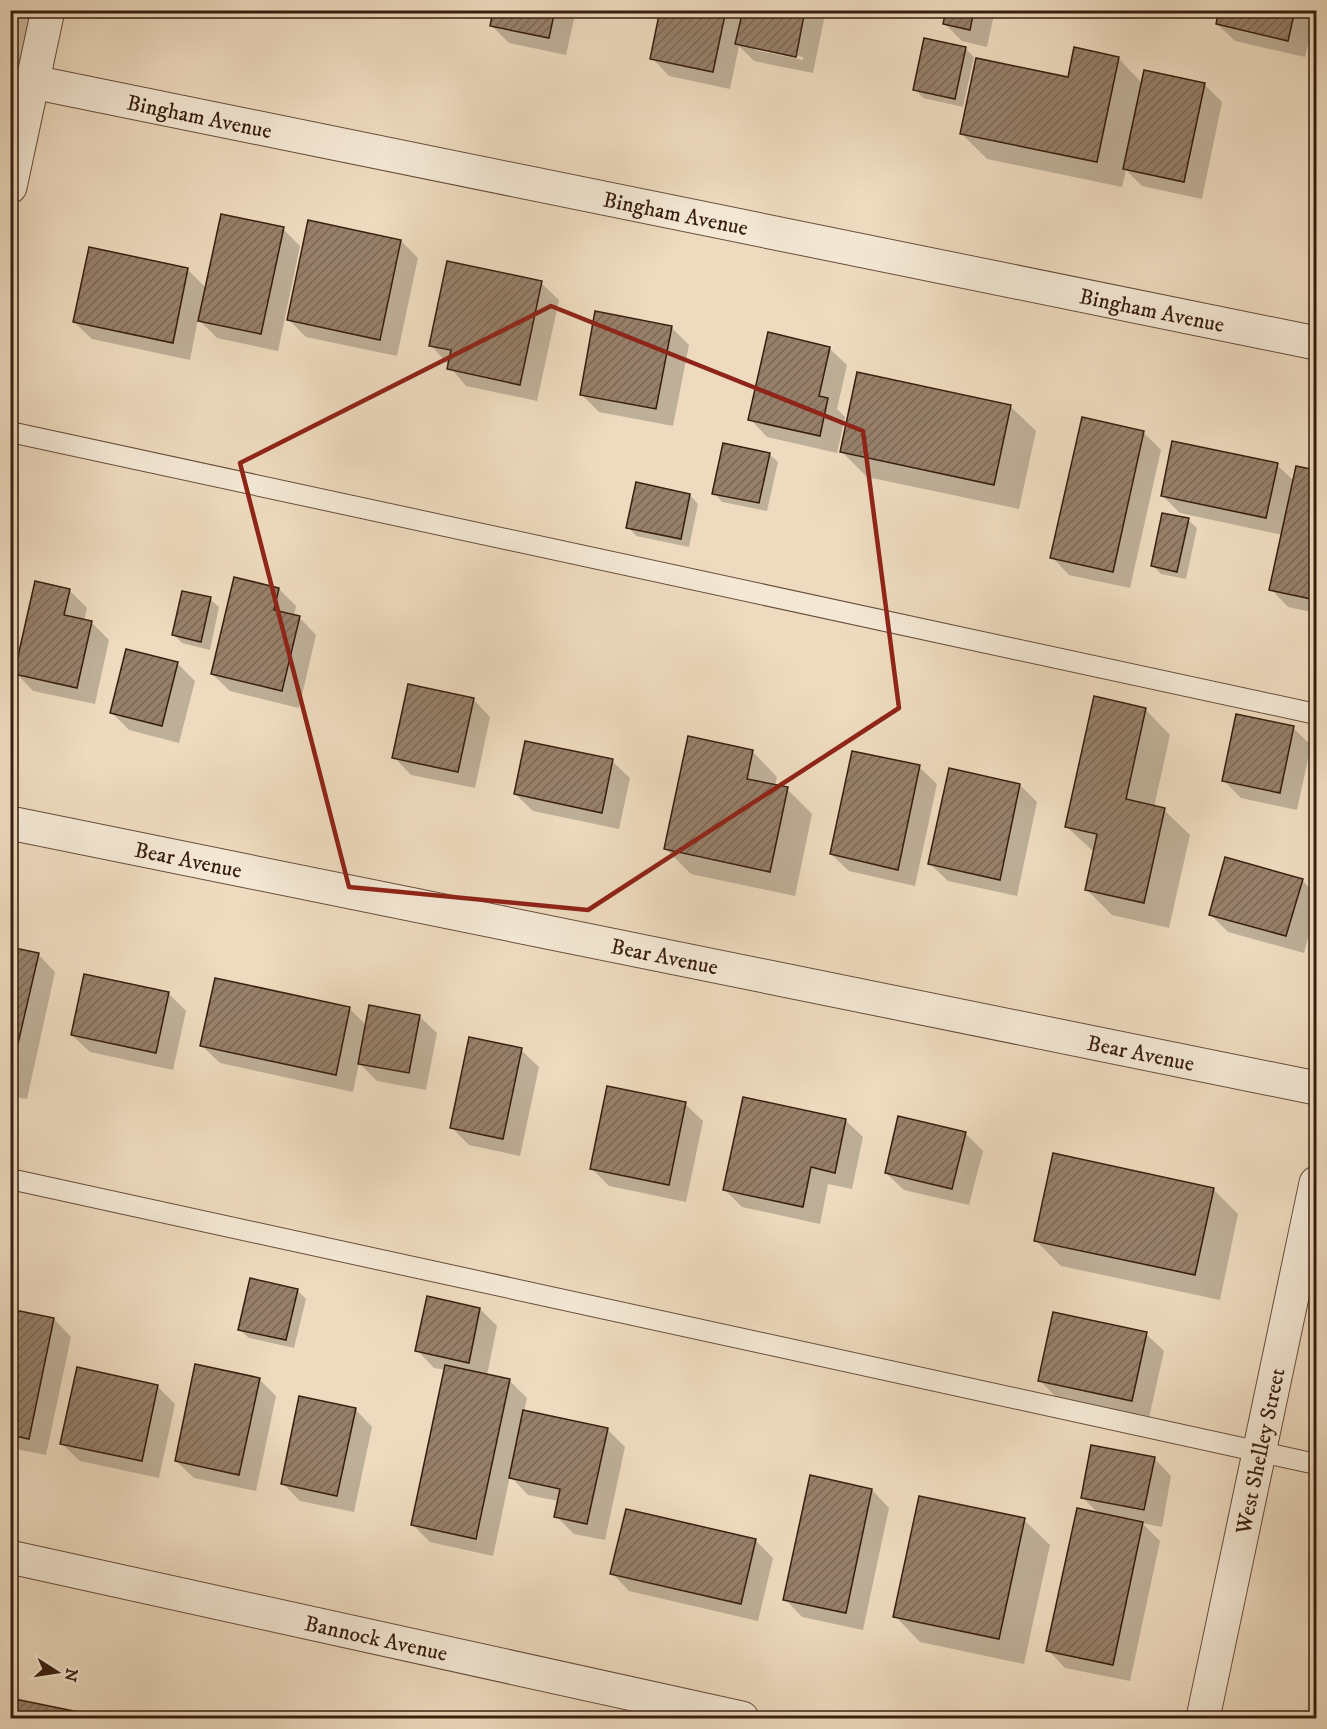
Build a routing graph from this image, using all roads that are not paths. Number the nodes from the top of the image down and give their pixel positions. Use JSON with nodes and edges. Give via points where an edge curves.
{"nodes":[{"id":1,"x":48,"y":10,"type":"edge"},
{"id":2,"x":33,"y":82,"type":"junction"},
{"id":3,"x":10,"y":187,"type":"edge"},
{"id":4,"x":1317,"y":343,"type":"edge"},
{"id":5,"x":10,"y":432,"type":"edge"},
{"id":6,"x":1317,"y":714,"type":"edge"},
{"id":7,"x":10,"y":823,"type":"edge"},
{"id":8,"x":1317,"y":1088,"type":"edge"},
{"id":9,"x":10,"y":1179,"type":"edge"},
{"id":10,"x":1317,"y":1183,"type":"edge"},
{"id":11,"x":1260,"y":1452,"type":"junction"},
{"id":12,"x":1317,"y":1464,"type":"edge"},
{"id":13,"x":10,"y":1557,"type":"edge"},
{"id":14,"x":742,"y":1719,"type":"edge"},
{"id":15,"x":1203,"y":1719,"type":"edge"}],
"edges":[{"from":1,"to":2,"type":"street"},
{"from":2,"to":3,"type":"street"},
{"from":2,"to":4,"type":"street","name":"Bingham Avenue"},
{"from":5,"to":6,"type":"lane"},
{"from":7,"to":8,"type":"street","name":"Bear Avenue"},
{"from":9,"to":11,"type":"lane"},
{"from":10,"to":11,"type":"street","name":"West Shelley Street"},
{"from":11,"to":12,"type":"lane"},
{"from":11,"to":15,"type":"street","name":"West Shelley Street"},
{"from":13,"to":14,"type":"street","name":"Bannock Avenue"}]}
